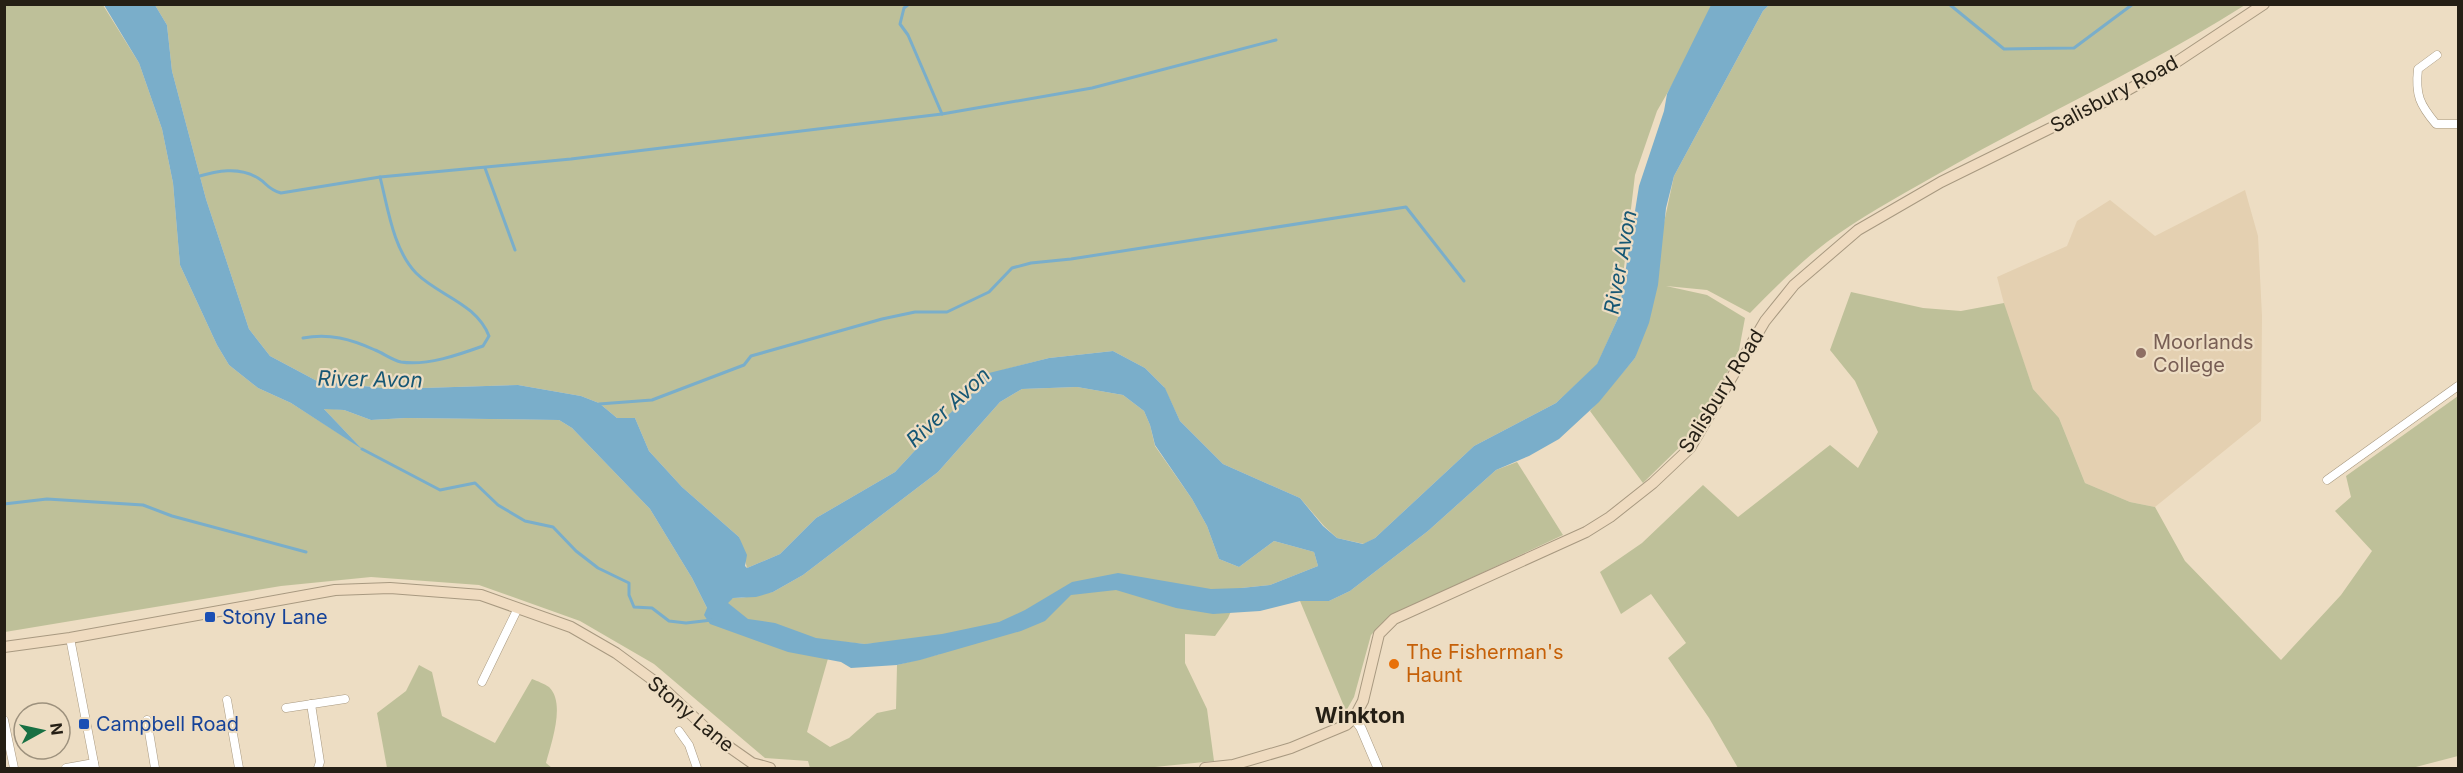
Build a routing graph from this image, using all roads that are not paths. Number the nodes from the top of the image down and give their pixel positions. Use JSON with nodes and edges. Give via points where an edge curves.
{"nodes":[{"id":1,"x":2264,"y":4,"type":"edge"},
{"id":2,"x":2437,"y":55,"type":"dead end"},
{"id":3,"x":2458,"y":124,"type":"edge"},
{"id":4,"x":2458,"y":386,"type":"edge"},
{"id":5,"x":2327,"y":480,"type":"dead end"},
{"id":6,"x":518,"y":608,"type":"junction"},
{"id":7,"x":70,"y":638,"type":"junction"},
{"id":8,"x":4,"y":647,"type":"edge"},
{"id":9,"x":482,"y":682,"type":"dead end"},
{"id":10,"x":345,"y":699,"type":"dead end"},
{"id":11,"x":227,"y":700,"type":"dead end"},
{"id":12,"x":311,"y":704,"type":"junction"},
{"id":13,"x":286,"y":708,"type":"dead end"},
{"id":14,"x":1354,"y":718,"type":"junction"},
{"id":15,"x":4,"y":720,"type":"edge"},
{"id":16,"x":147,"y":720,"type":"dead end"},
{"id":17,"x":679,"y":731,"type":"dead end"},
{"id":18,"x":95,"y":766,"type":"edge"},
{"id":19,"x":750,"y":766,"type":"edge"},
{"id":20,"x":14,"y":768,"type":"edge"},
{"id":21,"x":66,"y":768,"type":"edge"},
{"id":22,"x":155,"y":768,"type":"edge"},
{"id":23,"x":238,"y":768,"type":"edge"},
{"id":24,"x":318,"y":768,"type":"edge"},
{"id":25,"x":697,"y":768,"type":"edge"},
{"id":26,"x":770,"y":768,"type":"edge"},
{"id":27,"x":1205,"y":768,"type":"edge"},
{"id":28,"x":1378,"y":768,"type":"edge"}],
"edges":[{"from":1,"to":14,"type":"main road","name":"Salisbury Road","via":[[2126,91],[1941,182],[1858,230],[1794,285],[1744,353],[1690,448],[1653,483],[1586,532],[1394,619],[1379,634],[1363,701]]},
{"from":2,"to":3,"type":"street","via":[[2418,69],[2416,87],[2422,107],[2436,124]]},
{"from":4,"to":5,"type":"street"},
{"from":6,"to":7,"type":"main road","name":"Stony Lane","via":[[481,595],[390,588],[335,590]]},
{"from":6,"to":9,"type":"street"},
{"from":6,"to":19,"type":"main road","name":"Stony Lane","via":[[571,627],[616,653],[661,686]]},
{"from":7,"to":8,"type":"main road","name":"Stony Lane"},
{"from":7,"to":18,"type":"street"},
{"from":10,"to":12,"type":"street"},
{"from":11,"to":23,"type":"street"},
{"from":12,"to":13,"type":"street"},
{"from":12,"to":24,"type":"street"},
{"from":14,"to":27,"type":"main road","via":[[1339,729],[1291,748],[1233,765]]},
{"from":14,"to":28,"type":"street"},
{"from":15,"to":20,"type":"street"},
{"from":16,"to":22,"type":"street"},
{"from":17,"to":25,"type":"street"},
{"from":18,"to":21,"type":"street"},
{"from":19,"to":26,"type":"main road"}]}
